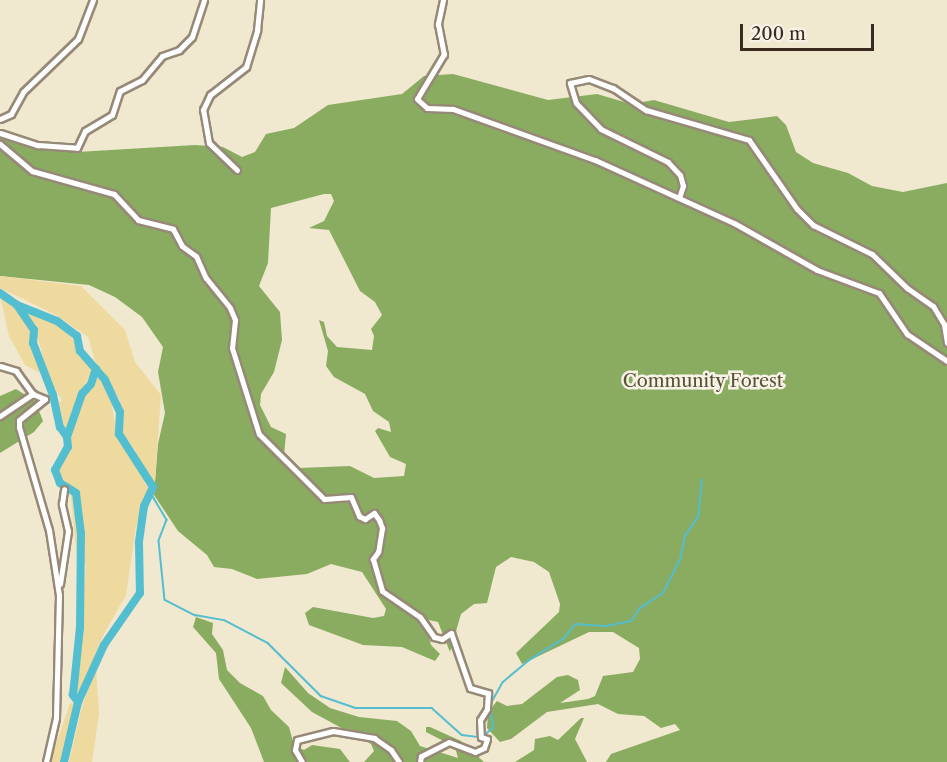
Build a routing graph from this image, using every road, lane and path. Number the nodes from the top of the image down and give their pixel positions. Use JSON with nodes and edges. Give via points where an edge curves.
{"nodes":[{"id":1,"x":93,"y":0,"type":"edge"},
{"id":2,"x":204,"y":0,"type":"edge"},
{"id":3,"x":260,"y":0,"type":"edge"},
{"id":4,"x":442,"y":0,"type":"edge"},
{"id":5,"x":0,"y":119,"type":"edge"},
{"id":6,"x":0,"y":133,"type":"edge"},
{"id":7,"x":0,"y":144,"type":"edge"},
{"id":8,"x":237,"y":170,"type":"dead end"},
{"id":9,"x":679,"y":198,"type":"junction"},
{"id":10,"x":947,"y":343,"type":"edge"},
{"id":11,"x":947,"y":362,"type":"edge"},
{"id":12,"x":0,"y":366,"type":"edge"},
{"id":13,"x":33,"y":394,"type":"junction"},
{"id":14,"x":0,"y":416,"type":"edge"},
{"id":15,"x":64,"y":489,"type":"dead end"},
{"id":16,"x":59,"y":594,"type":"junction"},
{"id":17,"x":46,"y":762,"type":"edge"},
{"id":18,"x":302,"y":762,"type":"edge"},
{"id":19,"x":399,"y":762,"type":"edge"},
{"id":20,"x":420,"y":762,"type":"edge"}],
"edges":[{"from":1,"to":5,"type":"street","via":[[78,39],[23,93],[11,114]]},
{"from":2,"to":6,"type":"street","via":[[192,37],[179,50],[162,56],[142,80],[120,91],[112,115],[85,131],[77,148],[38,145]]},
{"from":3,"to":8,"type":"street","via":[[257,30],[246,67],[210,95],[203,110],[209,143]]},
{"from":4,"to":9,"type":"street","via":[[438,24],[444,54],[417,99],[427,108],[453,110],[539,137]]},
{"from":7,"to":20,"type":"street","via":[[32,171],[114,194],[138,220],[173,229],[182,246],[201,263],[206,278],[232,314],[232,348],[254,407],[255,429],[324,499],[351,497],[359,516],[364,519],[374,513],[379,520],[382,528],[373,559],[382,591],[420,617],[434,637],[442,639],[451,633],[470,688],[488,693],[487,709],[480,720],[481,737],[487,739],[484,748],[476,752],[449,742],[421,756]]},
{"from":9,"to":10,"type":"street","via":[[683,186],[680,175],[668,162],[601,129],[576,103],[570,83],[589,79],[613,88],[646,110],[749,140],[797,210],[813,225],[872,254],[907,288],[933,306],[944,324]]},
{"from":9,"to":11,"type":"street","via":[[763,238],[817,270],[879,293],[907,334]]},
{"from":12,"to":13,"type":"street","via":[[16,370]]},
{"from":13,"to":14,"type":"street"},
{"from":13,"to":16,"type":"street","via":[[45,399],[19,420],[19,427],[49,530]]},
{"from":15,"to":16,"type":"street","via":[[62,504],[68,531]]},
{"from":16,"to":17,"type":"street","via":[[56,718]]},
{"from":18,"to":19,"type":"street","via":[[295,750],[297,740],[333,731],[375,738]]}]}
